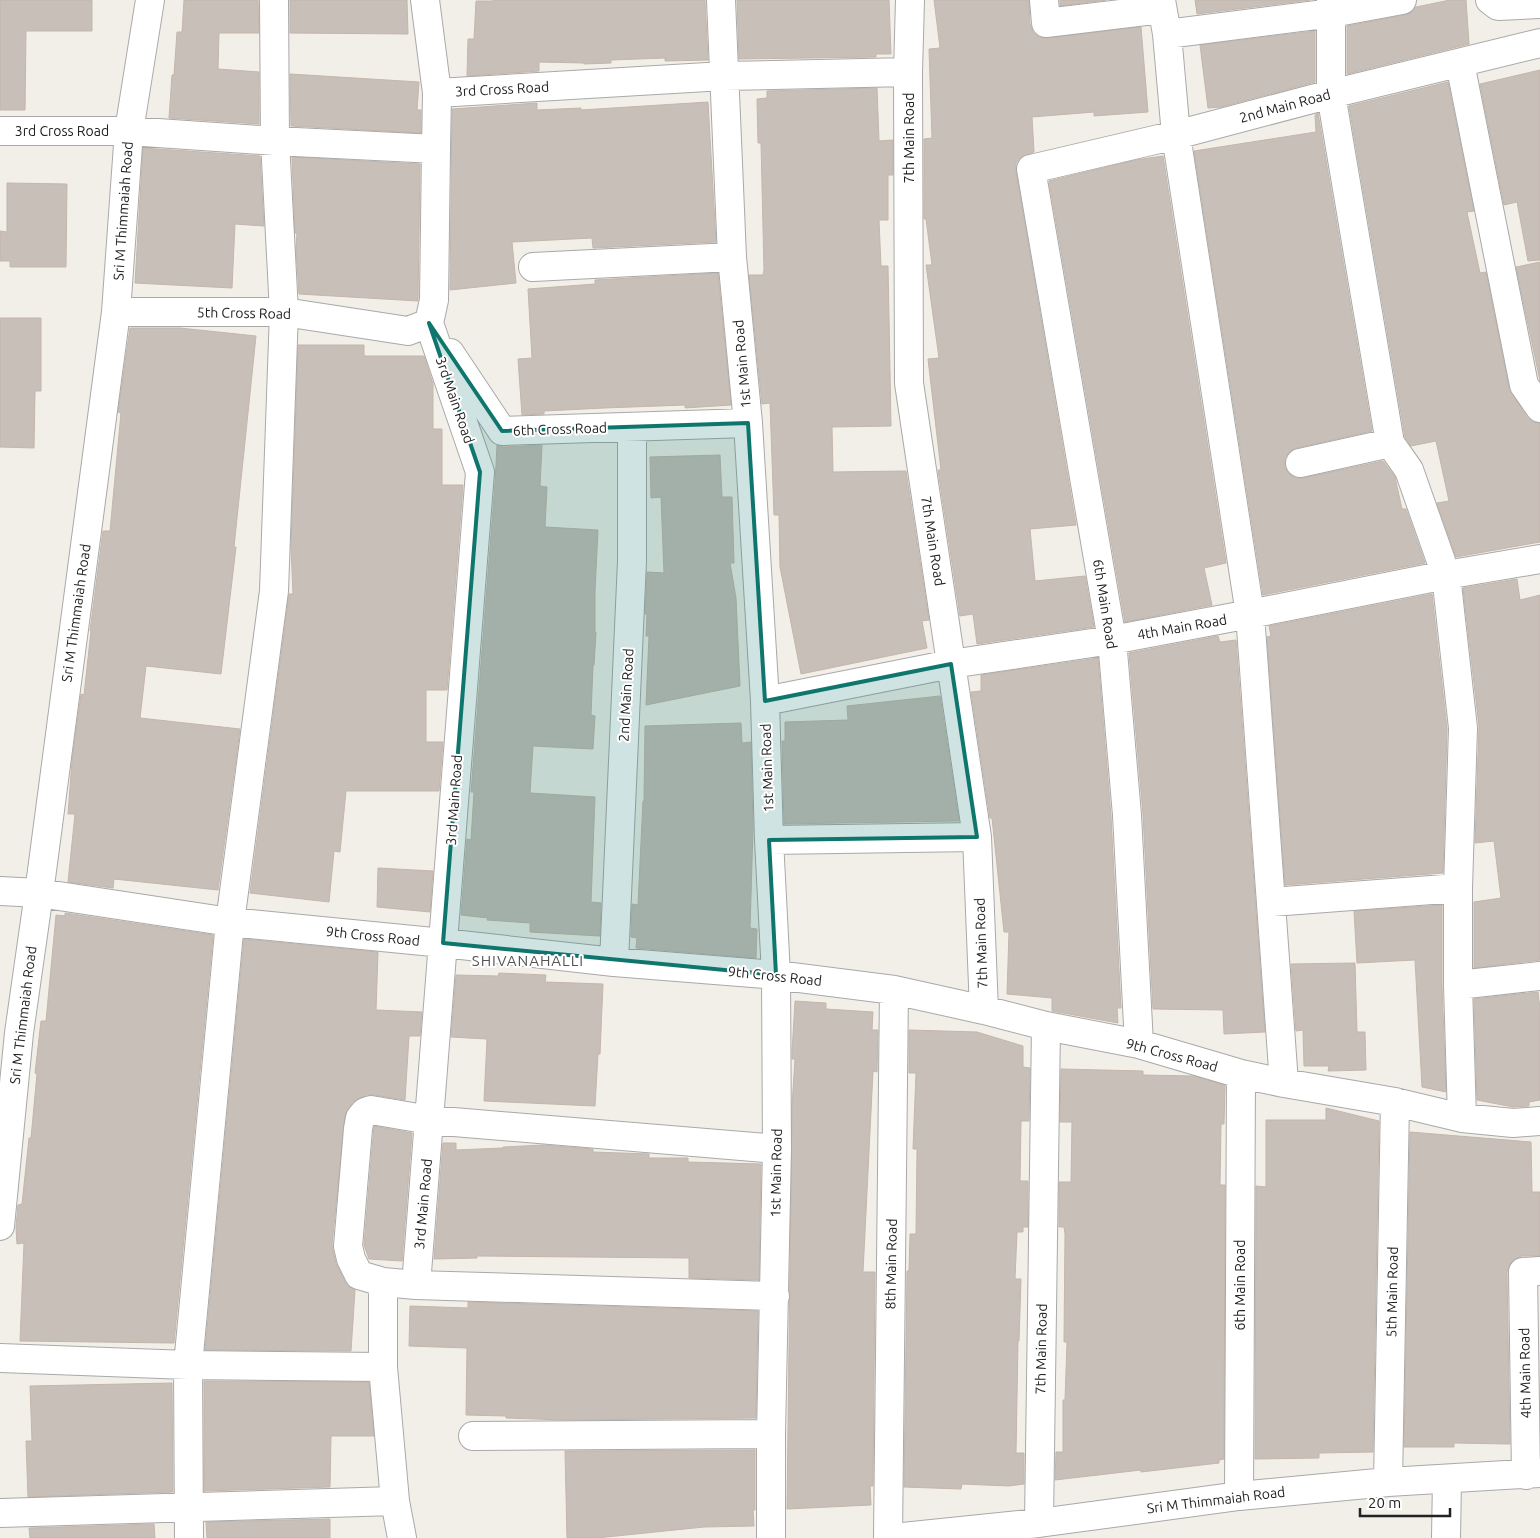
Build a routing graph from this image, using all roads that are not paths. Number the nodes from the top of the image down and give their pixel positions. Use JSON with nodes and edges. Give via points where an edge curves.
{"nodes":[{"id":1,"x":150,"y":0,"type":"edge"},
{"id":2,"x":274,"y":0,"type":"edge"},
{"id":3,"x":425,"y":0,"type":"edge"},
{"id":4,"x":721,"y":0,"type":"edge"},
{"id":5,"x":910,"y":0,"type":"edge"},
{"id":6,"x":1044,"y":0,"type":"edge"},
{"id":7,"x":1402,"y":0,"type":"edge"},
{"id":8,"x":1490,"y":0,"type":"edge"},
{"id":9,"x":1540,"y":4,"type":"edge"},
{"id":10,"x":1331,"y":6,"type":"edge"},
{"id":11,"x":1163,"y":14,"type":"edge"},
{"id":12,"x":1540,"y":43,"type":"edge"},
{"id":13,"x":1460,"y":63,"type":"junction"},
{"id":14,"x":908,"y":72,"type":"junction"},
{"id":15,"x":724,"y":76,"type":"junction"},
{"id":16,"x":437,"y":93,"type":"junction"},
{"id":17,"x":1331,"y":94,"type":"junction"},
{"id":18,"x":0,"y":131,"type":"edge"},
{"id":19,"x":129,"y":131,"type":"junction"},
{"id":20,"x":1176,"y":135,"type":"junction"},
{"id":21,"x":275,"y":140,"type":"junction"},
{"id":22,"x":436,"y":148,"type":"junction"},
{"id":23,"x":1031,"y":169,"type":"joint"},
{"id":24,"x":732,"y":257,"type":"junction"},
{"id":25,"x":533,"y":267,"type":"dead end"},
{"id":26,"x":116,"y":312,"type":"junction"},
{"id":27,"x":284,"y":312,"type":"junction"},
{"id":28,"x":429,"y":322,"type":"junction"},
{"id":29,"x":1540,"y":408,"type":"edge"},
{"id":30,"x":748,"y":423,"type":"junction"},
{"id":31,"x":632,"y":427,"type":"junction"},
{"id":32,"x":1390,"y":443,"type":"junction"},
{"id":33,"x":1300,"y":463,"type":"dead end"},
{"id":34,"x":1540,"y":559,"type":"edge"},
{"id":35,"x":1446,"y":575,"type":"junction"},
{"id":36,"x":1250,"y":614,"type":"junction"},
{"id":37,"x":1112,"y":640,"type":"junction"},
{"id":38,"x":951,"y":664,"type":"junction"},
{"id":39,"x":765,"y":702,"type":"junction"},
{"id":40,"x":977,"y":837,"type":"junction"},
{"id":41,"x":769,"y":840,"type":"junction"},
{"id":42,"x":1458,"y":888,"type":"junction"},
{"id":43,"x":0,"y":891,"type":"edge"},
{"id":44,"x":39,"y":893,"type":"junction"},
{"id":45,"x":1272,"y":902,"type":"junction"},
{"id":46,"x":230,"y":922,"type":"junction"},
{"id":47,"x":443,"y":943,"type":"junction"},
{"id":48,"x":614,"y":962,"type":"junction"},
{"id":49,"x":776,"y":975,"type":"junction"},
{"id":50,"x":1540,"y":976,"type":"edge"},
{"id":51,"x":1458,"y":985,"type":"junction"},
{"id":52,"x":894,"y":990,"type":"junction"},
{"id":53,"x":984,"y":1010,"type":"junction"},
{"id":54,"x":1046,"y":1026,"type":"junction"},
{"id":55,"x":1139,"y":1044,"type":"junction"},
{"id":56,"x":1241,"y":1074,"type":"junction"},
{"id":57,"x":1284,"y":1083,"type":"junction"},
{"id":58,"x":1395,"y":1102,"type":"junction"},
{"id":59,"x":1462,"y":1118,"type":"junction"},
{"id":60,"x":430,"y":1120,"type":"junction"},
{"id":61,"x":1540,"y":1121,"type":"edge"},
{"id":62,"x":777,"y":1149,"type":"junction"},
{"id":63,"x":0,"y":1226,"type":"edge"},
{"id":64,"x":1532,"y":1271,"type":"edge"},
{"id":65,"x":383,"y":1282,"type":"junction"},
{"id":66,"x":416,"y":1285,"type":"junction"},
{"id":67,"x":775,"y":1296,"type":"junction"},
{"id":68,"x":0,"y":1358,"type":"edge"},
{"id":69,"x":188,"y":1364,"type":"junction"},
{"id":70,"x":383,"y":1367,"type":"junction"},
{"id":71,"x":771,"y":1434,"type":"junction"},
{"id":72,"x":473,"y":1436,"type":"dead end"},
{"id":73,"x":1533,"y":1474,"type":"edge"},
{"id":74,"x":1448,"y":1479,"type":"junction"},
{"id":75,"x":1388,"y":1482,"type":"junction"},
{"id":76,"x":1239,"y":1496,"type":"junction"},
{"id":77,"x":395,"y":1501,"type":"junction"},
{"id":78,"x":189,"y":1507,"type":"junction"},
{"id":79,"x":0,"y":1513,"type":"edge"},
{"id":80,"x":1039,"y":1523,"type":"junction"},
{"id":81,"x":189,"y":1538,"type":"edge"},
{"id":82,"x":402,"y":1538,"type":"edge"},
{"id":83,"x":771,"y":1538,"type":"edge"},
{"id":84,"x":888,"y":1538,"type":"edge"},
{"id":85,"x":893,"y":1538,"type":"edge"},
{"id":86,"x":1446,"y":1538,"type":"edge"}],
"edges":[{"from":1,"to":19,"type":"street","name":"Sri M Thimmaiah Road"},
{"from":2,"to":21,"type":"street"},
{"from":3,"to":16,"type":"street"},
{"from":4,"to":15,"type":"street","name":"1st Main Road"},
{"from":5,"to":14,"type":"street","name":"7th Main Road"},
{"from":6,"to":11,"type":"street","via":[[1046,23]]},
{"from":7,"to":10,"type":"street"},
{"from":8,"to":9,"type":"street","via":[[1498,6]]},
{"from":10,"to":11,"type":"street"},
{"from":10,"to":17,"type":"street"},
{"from":11,"to":20,"type":"street"},
{"from":12,"to":13,"type":"street","name":"2nd Main Road"},
{"from":13,"to":17,"type":"street","name":"2nd Main Road"},
{"from":13,"to":29,"type":"street","via":[[1524,385]]},
{"from":14,"to":15,"type":"street","name":"3rd Cross Road"},
{"from":14,"to":38,"type":"street","name":"7th Main Road","via":[[909,383]]},
{"from":15,"to":16,"type":"street","name":"3rd Cross Road"},
{"from":15,"to":24,"type":"street","name":"1st Main Road"},
{"from":16,"to":22,"type":"street","name":"3rd Cross Road"},
{"from":17,"to":20,"type":"street","name":"2nd Main Road"},
{"from":17,"to":32,"type":"street"},
{"from":18,"to":19,"type":"street","name":"3rd Cross Road"},
{"from":19,"to":21,"type":"street","name":"3rd Cross Road"},
{"from":19,"to":26,"type":"street","name":"Sri M Thimmaiah Road"},
{"from":20,"to":23,"type":"street","name":"2nd Main Road"},
{"from":20,"to":36,"type":"street"},
{"from":21,"to":22,"type":"street","name":"3rd Cross Road"},
{"from":21,"to":27,"type":"street"},
{"from":22,"to":28,"type":"street","via":[[434,300]]},
{"from":23,"to":37,"type":"street","name":"6th Main Road"},
{"from":24,"to":25,"type":"street"},
{"from":24,"to":30,"type":"street","name":"1st Main Road"},
{"from":26,"to":27,"type":"street","name":"5th Cross Road"},
{"from":26,"to":44,"type":"street","name":"Sri M Thimmaiah Road"},
{"from":27,"to":28,"type":"street","name":"5th Cross Road","via":[[408,331]]},
{"from":27,"to":46,"type":"street","via":[[274,591]]},
{"from":28,"to":31,"type":"street","name":"6th Cross Road","via":[[502,431]]},
{"from":28,"to":47,"type":"street","name":"3rd Main Road","via":[[480,472]]},
{"from":30,"to":31,"type":"street","name":"6th Cross Road"},
{"from":30,"to":39,"type":"street","name":"1st Main Road"},
{"from":31,"to":48,"type":"street","name":"2nd Main Road","via":[[632,561]]},
{"from":32,"to":33,"type":"street"},
{"from":32,"to":35,"type":"street","via":[[1409,470]]},
{"from":34,"to":35,"type":"street","name":"4th Main Road"},
{"from":35,"to":36,"type":"street","name":"4th Main Road"},
{"from":35,"to":42,"type":"street","via":[[1464,728]]},
{"from":36,"to":37,"type":"street","name":"4th Main Road"},
{"from":36,"to":45,"type":"street"},
{"from":37,"to":38,"type":"street","name":"4th Main Road"},
{"from":37,"to":55,"type":"street","name":"6th Main Road","via":[[1127,815]]},
{"from":38,"to":39,"type":"street","name":"4th Main Road"},
{"from":38,"to":40,"type":"street","name":"7th Main Road"},
{"from":39,"to":41,"type":"street","name":"1st Main Road"},
{"from":40,"to":41,"type":"street"},
{"from":40,"to":53,"type":"street","name":"7th Main Road"},
{"from":41,"to":49,"type":"street","name":"1st Main Road"},
{"from":42,"to":45,"type":"street"},
{"from":42,"to":51,"type":"street"},
{"from":43,"to":44,"type":"street","name":"9th Cross Road"},
{"from":44,"to":46,"type":"street","name":"9th Cross Road"},
{"from":44,"to":63,"type":"street","name":"Sri M Thimmaiah Road","via":[[19,1033]]},
{"from":45,"to":57,"type":"street"},
{"from":46,"to":47,"type":"street","name":"9th Cross Road"},
{"from":46,"to":69,"type":"street"},
{"from":47,"to":48,"type":"street","name":"9th Cross Road"},
{"from":47,"to":60,"type":"street","name":"3rd Main Road"},
{"from":48,"to":49,"type":"street","name":"9th Cross Road"},
{"from":49,"to":52,"type":"street","name":"9th Cross Road"},
{"from":49,"to":62,"type":"street","name":"1st Main Road"},
{"from":50,"to":51,"type":"street"},
{"from":51,"to":59,"type":"street"},
{"from":52,"to":53,"type":"street","name":"9th Cross Road"},
{"from":52,"to":84,"type":"street","name":"8th Main Road"},
{"from":53,"to":54,"type":"street","name":"9th Cross Road"},
{"from":54,"to":55,"type":"street","name":"9th Cross Road"},
{"from":54,"to":80,"type":"street","name":"7th Main Road"},
{"from":55,"to":56,"type":"street","name":"9th Cross Road"},
{"from":56,"to":57,"type":"street","name":"9th Cross Road"},
{"from":56,"to":76,"type":"street","name":"6th Main Road"},
{"from":57,"to":58,"type":"street","name":"9th Cross Road"},
{"from":58,"to":59,"type":"street","name":"9th Cross Road"},
{"from":58,"to":75,"type":"street","name":"5th Main Road"},
{"from":59,"to":61,"type":"street","name":"9th Cross Road","via":[[1512,1123]]},
{"from":60,"to":62,"type":"street"},
{"from":60,"to":65,"type":"street","via":[[371,1110],[360,1118],[348,1246],[350,1259],[359,1274]]},
{"from":60,"to":66,"type":"street","name":"3rd Main Road"},
{"from":62,"to":67,"type":"street","name":"1st Main Road"},
{"from":64,"to":73,"type":"street","name":"4th Main Road"},
{"from":65,"to":66,"type":"street"},
{"from":65,"to":70,"type":"street"},
{"from":66,"to":67,"type":"street"},
{"from":67,"to":71,"type":"street","name":"1st Main Road"},
{"from":68,"to":69,"type":"street"},
{"from":69,"to":70,"type":"street"},
{"from":69,"to":78,"type":"street"},
{"from":70,"to":77,"type":"street"},
{"from":71,"to":72,"type":"street"},
{"from":71,"to":83,"type":"street","name":"1st Main Road"},
{"from":73,"to":74,"type":"street","name":"Sri M Thimmaiah Road"},
{"from":74,"to":75,"type":"street","name":"Sri M Thimmaiah Road"},
{"from":74,"to":86,"type":"street"},
{"from":75,"to":76,"type":"street","name":"Sri M Thimmaiah Road"},
{"from":76,"to":80,"type":"street","name":"Sri M Thimmaiah Road"},
{"from":77,"to":78,"type":"street"},
{"from":77,"to":82,"type":"street"},
{"from":78,"to":79,"type":"street"},
{"from":78,"to":81,"type":"street"},
{"from":80,"to":85,"type":"street","name":"Sri M Thimmaiah Road"}]}
